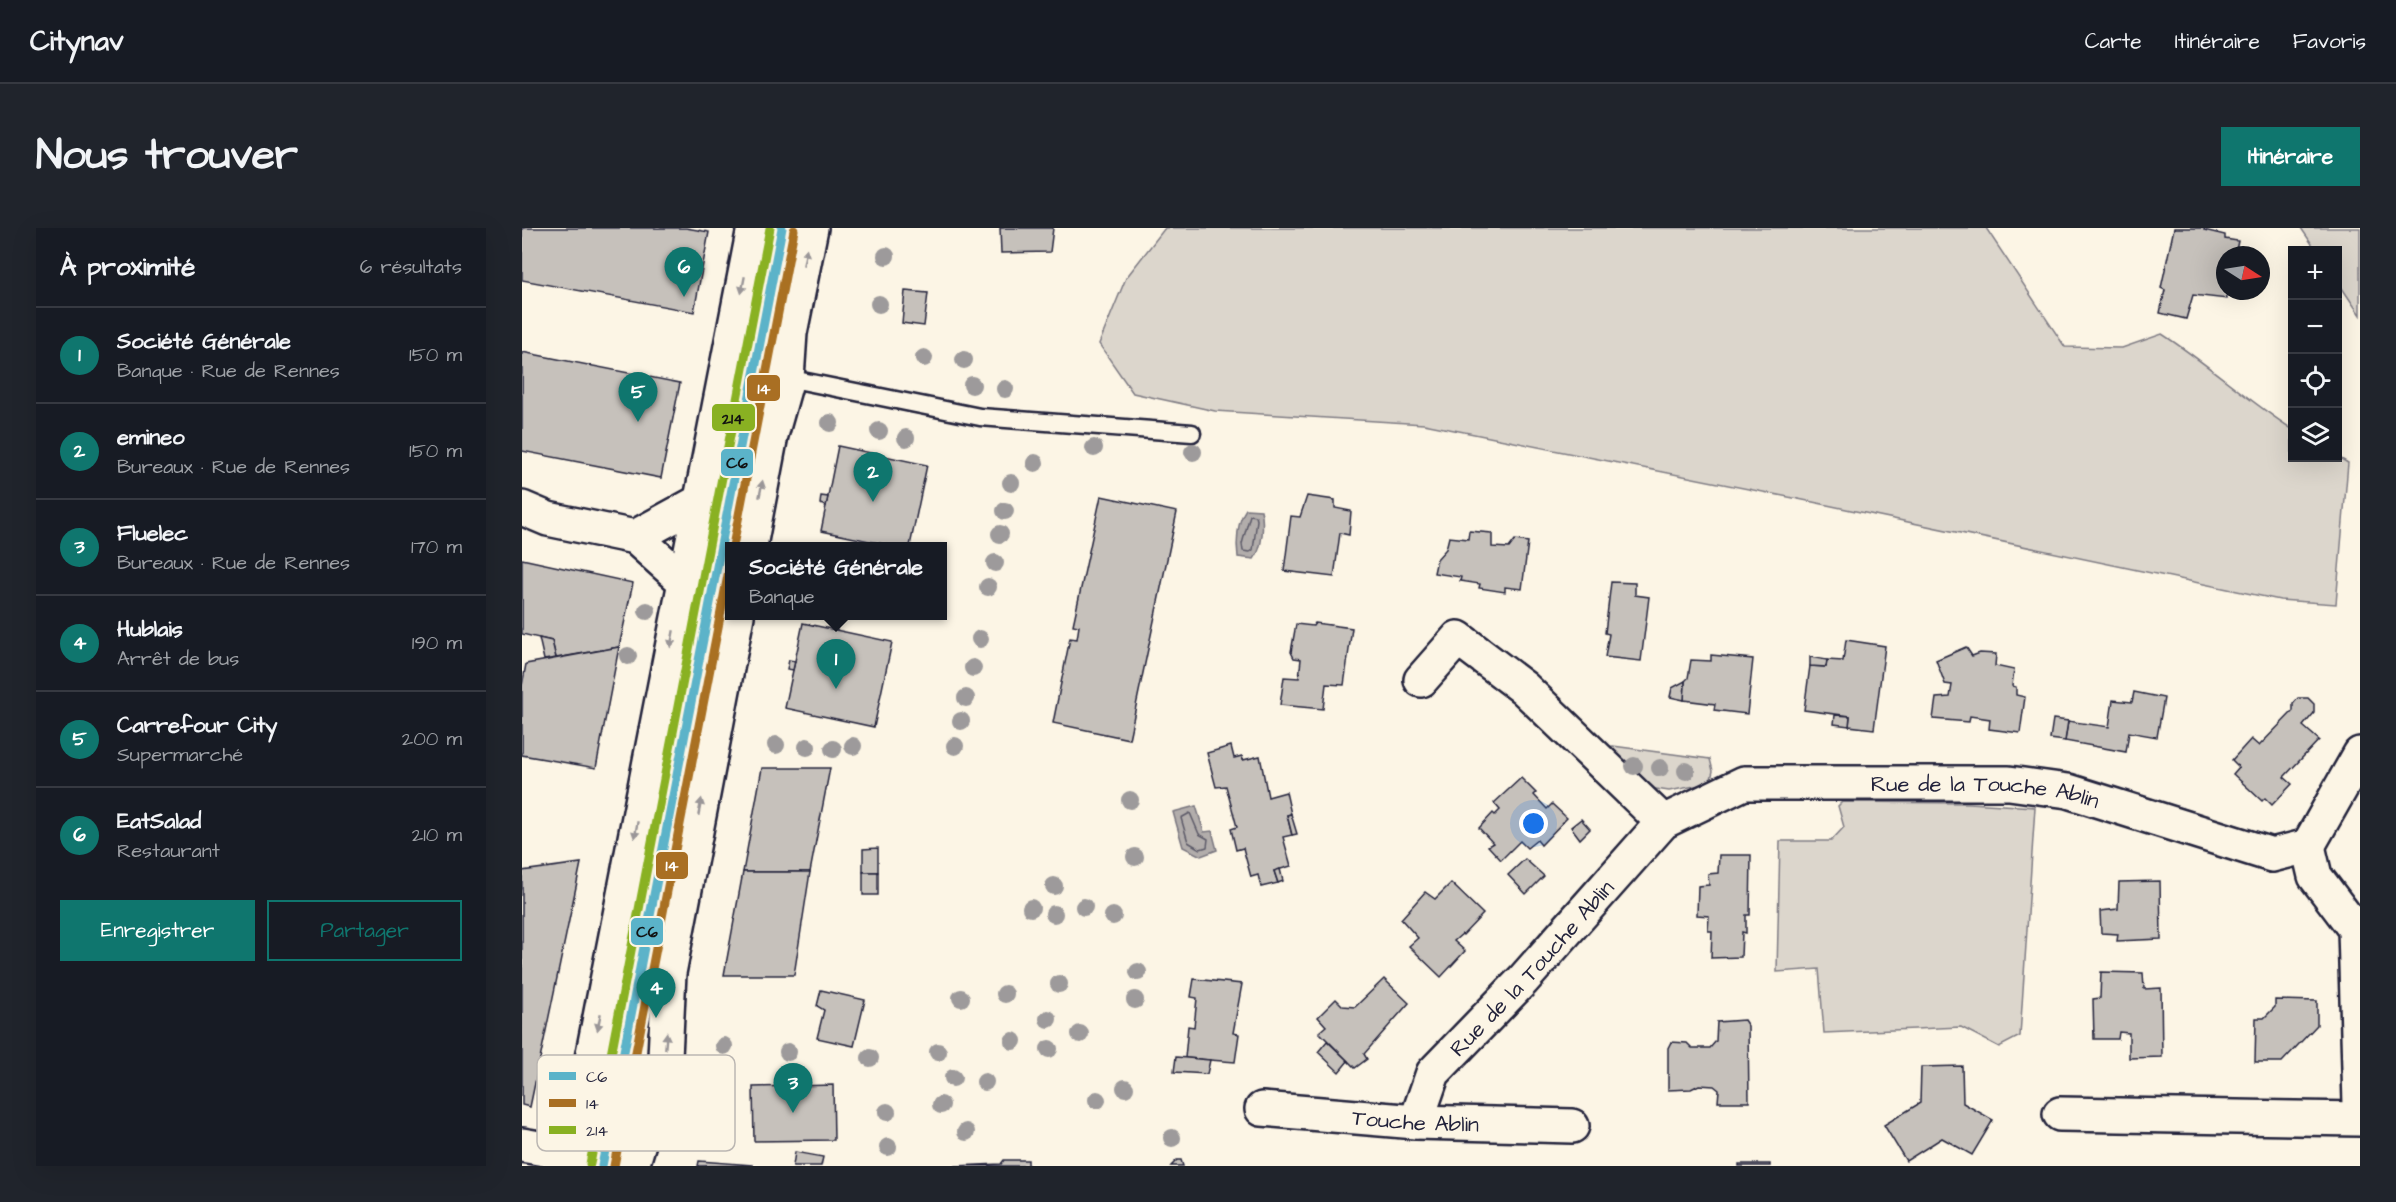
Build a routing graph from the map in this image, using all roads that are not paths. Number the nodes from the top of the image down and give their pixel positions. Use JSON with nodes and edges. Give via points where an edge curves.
{"nodes":[{"id":1,"x":754,"y":228,"type":"edge"},
{"id":2,"x":782,"y":228,"type":"edge"},
{"id":3,"x":811,"y":228,"type":"edge"},
{"id":4,"x":787,"y":378,"type":"junction"},
{"id":5,"x":1192,"y":433,"type":"dead end"},
{"id":6,"x":699,"y":502,"type":"junction"},
{"id":7,"x":522,"y":508,"type":"edge"},
{"id":8,"x":635,"y":537,"type":"junction"},
{"id":9,"x":751,"y":542,"type":"edge"},
{"id":10,"x":684,"y":582,"type":"junction"},
{"id":11,"x":736,"y":620,"type":"edge"},
{"id":12,"x":1421,"y":680,"type":"dead end"},
{"id":13,"x":2360,"y":754,"type":"edge"},
{"id":14,"x":1663,"y":822,"type":"junction"},
{"id":15,"x":2308,"y":846,"type":"junction"},
{"id":16,"x":613,"y":1055,"type":"edge"},
{"id":17,"x":618,"y":1055,"type":"edge"},
{"id":18,"x":665,"y":1055,"type":"edge"},
{"id":19,"x":2360,"y":1104,"type":"edge"},
{"id":20,"x":1262,"y":1109,"type":"dead end"},
{"id":21,"x":2060,"y":1114,"type":"dead end"},
{"id":22,"x":2360,"y":1119,"type":"edge"},
{"id":23,"x":1416,"y":1122,"type":"junction"},
{"id":24,"x":1572,"y":1126,"type":"dead end"},
{"id":25,"x":522,"y":1145,"type":"edge"},
{"id":26,"x":537,"y":1149,"type":"edge"},
{"id":27,"x":547,"y":1151,"type":"edge"},
{"id":28,"x":597,"y":1163,"type":"edge"}],
"edges":[{"from":1,"to":6,"type":"street","one_way":true},
{"from":2,"to":17,"type":"lane"},
{"from":4,"to":3,"type":"street","one_way":true,"via":[[790,333]]},
{"from":4,"to":5,"type":"lane","via":[[980,417]]},
{"from":9,"to":4,"type":"street","one_way":true,"via":[[771,435]]},
{"from":6,"to":8,"type":"street"},
{"from":6,"to":10,"type":"street"},
{"from":7,"to":8,"type":"street","via":[[549,519]]},
{"from":8,"to":10,"type":"street"},
{"from":10,"to":16,"type":"street","one_way":true},
{"from":18,"to":11,"type":"street","one_way":true,"via":[[669,973]]},
{"from":12,"to":14,"type":"street","via":[[1458,638],[1524,688]]},
{"from":13,"to":15,"type":"street"},
{"from":14,"to":15,"type":"street","name":"Rue de la Touche Ablin","via":[[1744,783],[2009,783],[2067,791],[2272,855]]},
{"from":14,"to":23,"type":"street","name":"Rue de la Touche Ablin","via":[[1523,980],[1433,1073]]},
{"from":15,"to":19,"type":"street","via":[[2315,876],[2355,929]]},
{"from":20,"to":23,"type":"street","name":"Touche Ablin"},
{"from":21,"to":22,"type":"street"},
{"from":23,"to":24,"type":"street","name":"Touche Ablin"},
{"from":25,"to":26,"type":"street"},
{"from":27,"to":28,"type":"street"}]}
